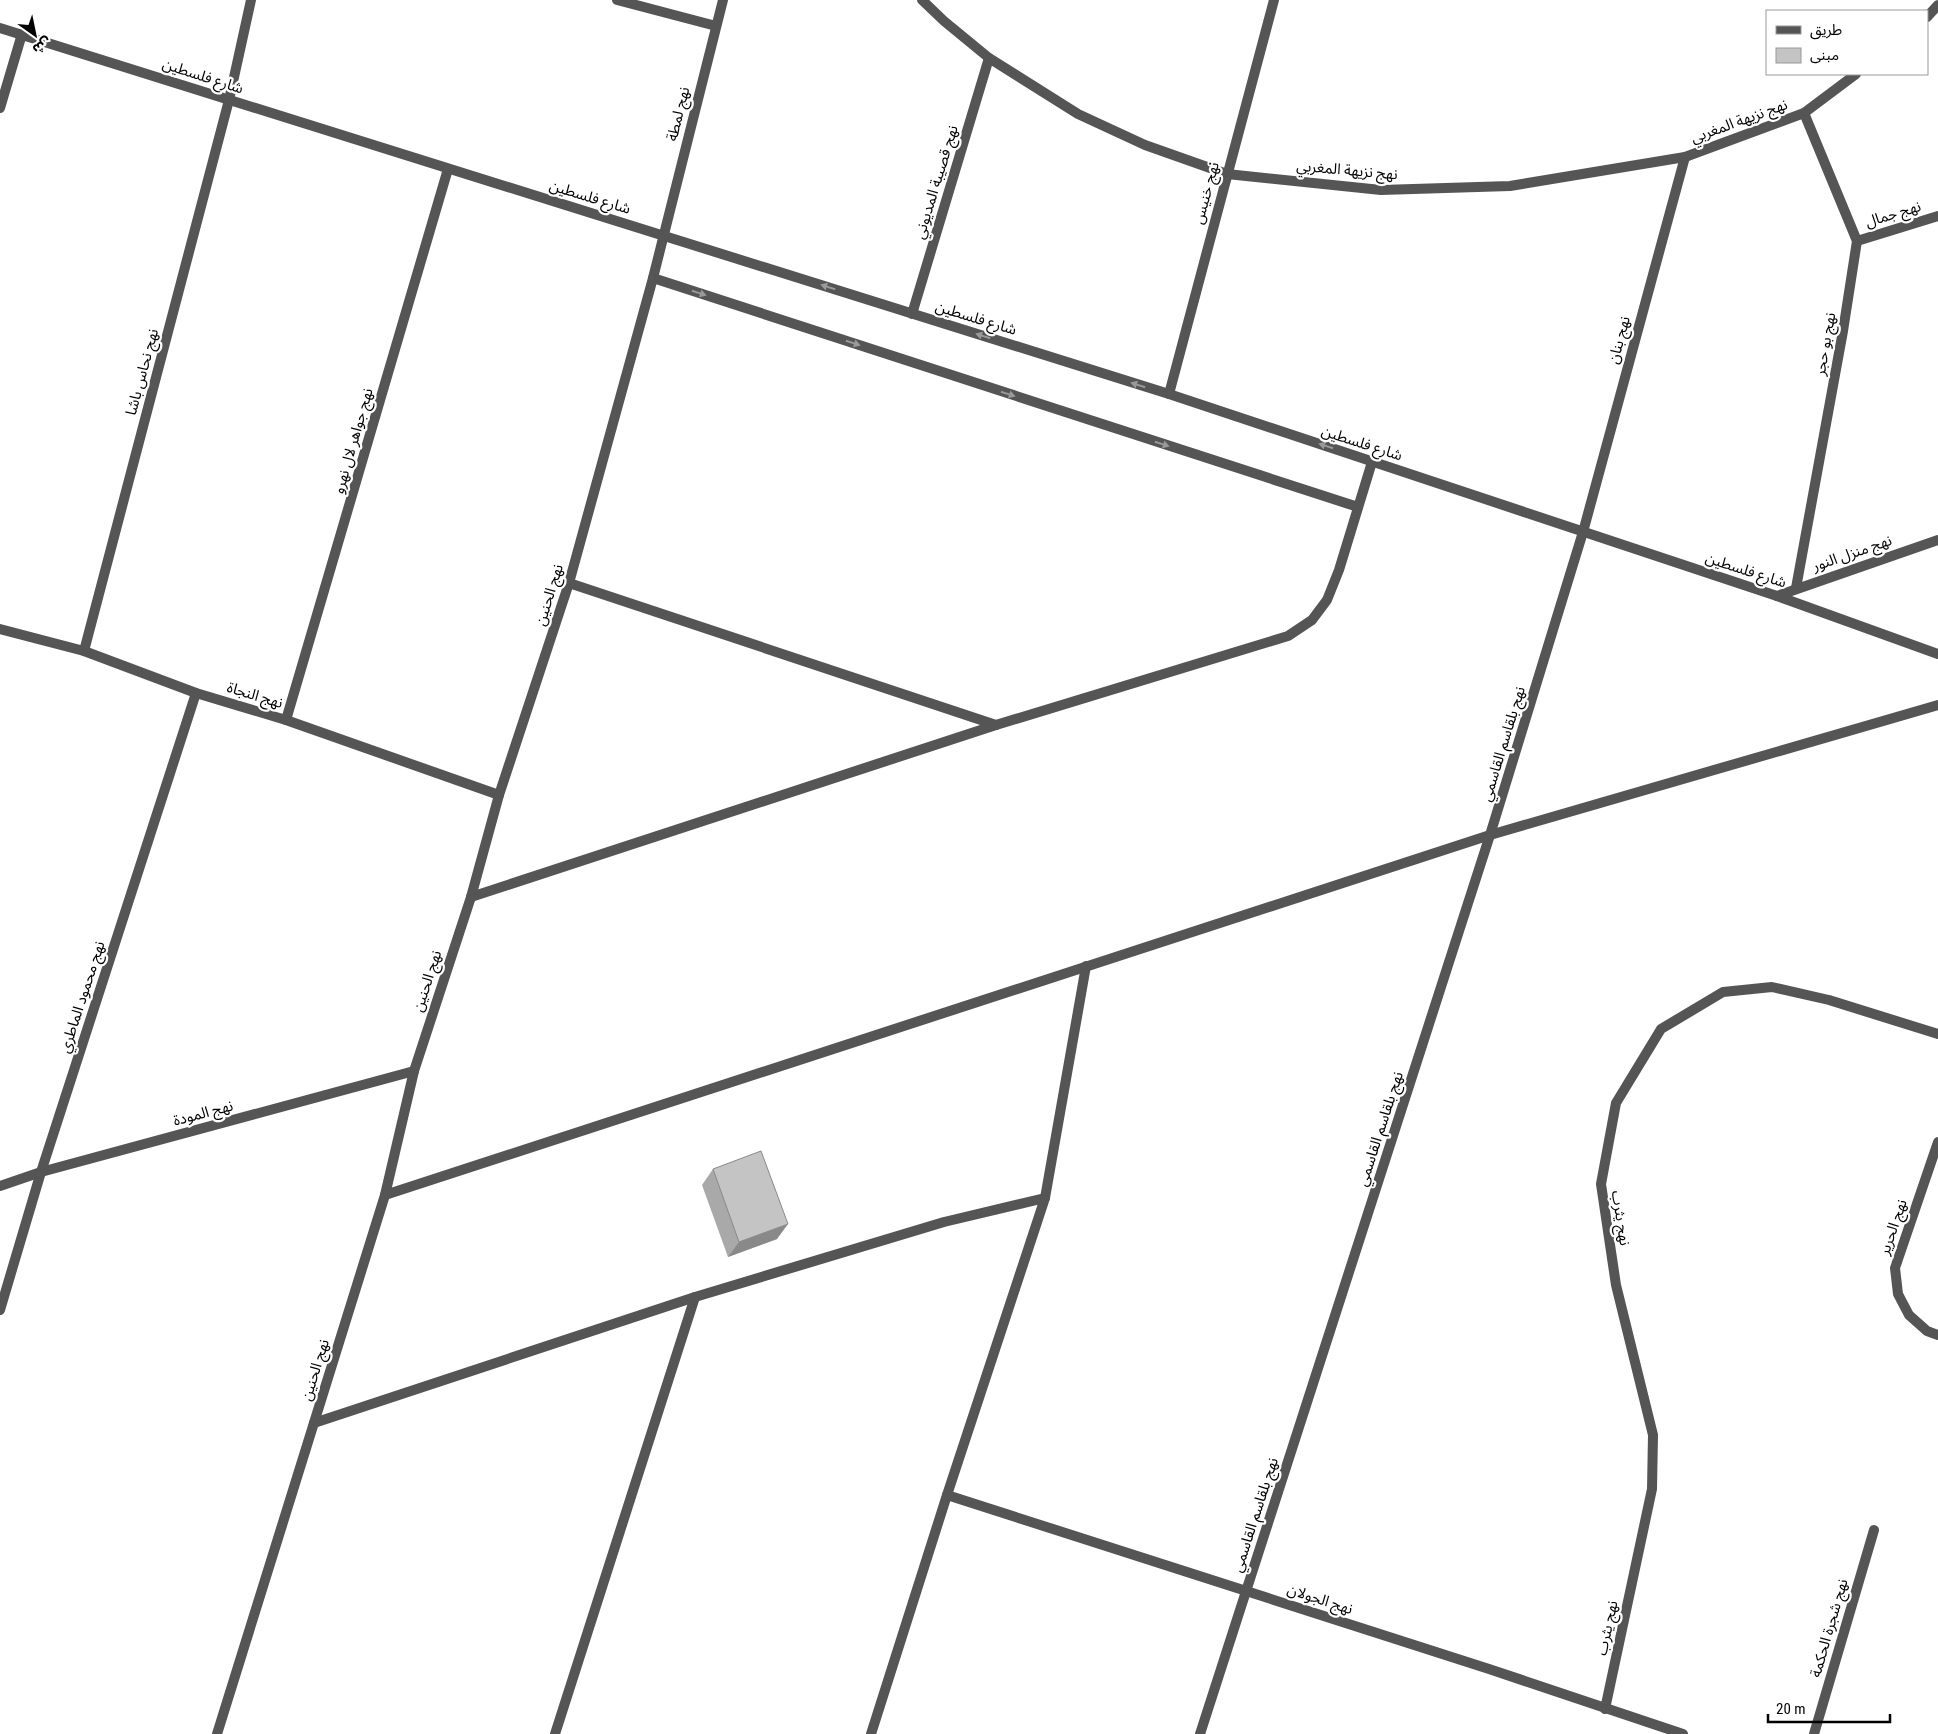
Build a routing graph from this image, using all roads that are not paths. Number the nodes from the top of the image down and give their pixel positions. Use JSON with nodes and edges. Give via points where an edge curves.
{"nodes":[{"id":1,"x":252,"y":0,"type":"edge"},
{"id":2,"x":617,"y":0,"type":"edge"},
{"id":3,"x":722,"y":0,"type":"edge"},
{"id":4,"x":922,"y":0,"type":"edge"},
{"id":5,"x":1274,"y":0,"type":"edge"},
{"id":6,"x":1938,"y":5,"type":"edge"},
{"id":7,"x":1928,"y":15,"type":"edge"},
{"id":8,"x":716,"y":26,"type":"junction"},
{"id":9,"x":0,"y":28,"type":"edge"},
{"id":10,"x":22,"y":34,"type":"junction"},
{"id":11,"x":989,"y":58,"type":"junction"},
{"id":12,"x":1855,"y":75,"type":"edge"},
{"id":13,"x":229,"y":100,"type":"junction"},
{"id":14,"x":0,"y":108,"type":"edge"},
{"id":15,"x":1804,"y":113,"type":"junction"},
{"id":16,"x":1685,"y":157,"type":"junction"},
{"id":17,"x":448,"y":169,"type":"junction"},
{"id":18,"x":1227,"y":174,"type":"junction"},
{"id":19,"x":1938,"y":216,"type":"edge"},
{"id":20,"x":663,"y":236,"type":"junction"},
{"id":21,"x":1858,"y":241,"type":"junction"},
{"id":22,"x":652,"y":278,"type":"junction"},
{"id":23,"x":912,"y":314,"type":"junction"},
{"id":24,"x":1168,"y":394,"type":"junction"},
{"id":25,"x":1372,"y":462,"type":"junction"},
{"id":26,"x":1358,"y":508,"type":"junction"},
{"id":27,"x":1583,"y":532,"type":"junction"},
{"id":28,"x":1938,"y":540,"type":"edge"},
{"id":29,"x":568,"y":583,"type":"junction"},
{"id":30,"x":1796,"y":588,"type":"junction"},
{"id":31,"x":1777,"y":596,"type":"junction"},
{"id":32,"x":0,"y":629,"type":"edge"},
{"id":33,"x":84,"y":651,"type":"junction"},
{"id":34,"x":1938,"y":654,"type":"edge"},
{"id":35,"x":196,"y":693,"type":"junction"},
{"id":36,"x":1938,"y":705,"type":"edge"},
{"id":37,"x":286,"y":720,"type":"junction"},
{"id":38,"x":996,"y":725,"type":"junction"},
{"id":39,"x":499,"y":796,"type":"junction"},
{"id":40,"x":1490,"y":835,"type":"junction"},
{"id":41,"x":471,"y":897,"type":"junction"},
{"id":42,"x":1086,"y":966,"type":"junction"},
{"id":43,"x":1938,"y":1034,"type":"edge"},
{"id":44,"x":414,"y":1071,"type":"junction"},
{"id":45,"x":1938,"y":1142,"type":"edge"},
{"id":46,"x":42,"y":1172,"type":"junction"},
{"id":47,"x":0,"y":1186,"type":"edge"},
{"id":48,"x":385,"y":1195,"type":"junction"},
{"id":49,"x":1045,"y":1198,"type":"junction"},
{"id":50,"x":695,"y":1298,"type":"junction"},
{"id":51,"x":0,"y":1310,"type":"edge"},
{"id":52,"x":1938,"y":1335,"type":"edge"},
{"id":53,"x":314,"y":1423,"type":"junction"},
{"id":54,"x":947,"y":1495,"type":"junction"},
{"id":55,"x":1874,"y":1530,"type":"dead end"},
{"id":56,"x":1246,"y":1592,"type":"junction"},
{"id":57,"x":1606,"y":1709,"type":"junction"},
{"id":58,"x":217,"y":1734,"type":"edge"},
{"id":59,"x":555,"y":1734,"type":"edge"},
{"id":60,"x":871,"y":1734,"type":"edge"},
{"id":61,"x":1200,"y":1734,"type":"edge"},
{"id":62,"x":1683,"y":1734,"type":"edge"},
{"id":63,"x":1814,"y":1734,"type":"edge"}],
"edges":[{"from":1,"to":13,"type":"street","name":"نهج نحاس باشا"},
{"from":2,"to":8,"type":"street"},
{"from":3,"to":8,"type":"street","name":"نهج لمطة"},
{"from":4,"to":11,"type":"street","name":"نهج نزيهة المغربي"},
{"from":5,"to":18,"type":"street","name":"نهج خنيس"},
{"from":6,"to":7,"type":"street"},
{"from":8,"to":20,"type":"street","name":"نهج لمطة"},
{"from":9,"to":10,"type":"street","name":"شارع فلسطين"},
{"from":10,"to":13,"type":"street","name":"شارع فلسطين"},
{"from":10,"to":14,"type":"street"},
{"from":11,"to":18,"type":"street","name":"نهج نزيهة المغربي","via":[[1078,114],[1145,145]]},
{"from":11,"to":23,"type":"street","name":"نهج قصيبة المديوني"},
{"from":12,"to":15,"type":"street","name":"نهج نزيهة المغربي"},
{"from":13,"to":17,"type":"street","name":"شارع فلسطين"},
{"from":13,"to":33,"type":"street","name":"نهج نحاس باشا"},
{"from":15,"to":16,"type":"street","name":"نهج نزيهة المغربي"},
{"from":15,"to":21,"type":"street"},
{"from":16,"to":18,"type":"street","name":"نهج نزيهة المغربي","via":[[1510,186],[1381,190]]},
{"from":16,"to":27,"type":"street","name":"نهج بنان"},
{"from":17,"to":20,"type":"street","name":"شارع فلسطين"},
{"from":17,"to":37,"type":"street","name":"نهج جواهر لال نهرو"},
{"from":18,"to":24,"type":"street","name":"نهج خنيس"},
{"from":19,"to":21,"type":"street","name":"نهج جمال"},
{"from":20,"to":22,"type":"street","name":"نهج الحنين"},
{"from":23,"to":20,"type":"street","name":"شارع فلسطين","one_way":true},
{"from":21,"to":30,"type":"street","name":"نهج بو حجر"},
{"from":22,"to":26,"type":"street","one_way":true},
{"from":22,"to":29,"type":"street","name":"نهج الحنين"},
{"from":24,"to":23,"type":"street","name":"شارع فلسطين","one_way":true},
{"from":25,"to":24,"type":"street","name":"شارع فلسطين","one_way":true},
{"from":25,"to":26,"type":"street"},
{"from":25,"to":27,"type":"street","name":"شارع فلسطين"},
{"from":26,"to":38,"type":"street","via":[[1327,600],[1312,620],[1288,636]]},
{"from":27,"to":31,"type":"street","name":"شارع فلسطين"},
{"from":27,"to":40,"type":"street","name":"نهج بلقاسم القاسمي"},
{"from":28,"to":30,"type":"street","name":"نهج منزل النور"},
{"from":29,"to":38,"type":"street"},
{"from":29,"to":39,"type":"street","name":"نهج الحنين"},
{"from":30,"to":31,"type":"street","name":"نهج منزل النور"},
{"from":31,"to":34,"type":"street","name":"شارع فلسطين"},
{"from":32,"to":33,"type":"street","name":"نهج النجاة"},
{"from":33,"to":35,"type":"street","name":"نهج النجاة"},
{"from":35,"to":37,"type":"street","name":"نهج النجاة"},
{"from":35,"to":46,"type":"street","name":"نهج محمود الماطري"},
{"from":36,"to":40,"type":"street"},
{"from":37,"to":39,"type":"street","name":"نهج النجاة"},
{"from":38,"to":41,"type":"street"},
{"from":39,"to":41,"type":"street","name":"نهج الحنين"},
{"from":40,"to":42,"type":"street"},
{"from":40,"to":56,"type":"street","name":"نهج بلقاسم القاسمي"},
{"from":41,"to":44,"type":"street","name":"نهج الحنين"},
{"from":42,"to":48,"type":"street"},
{"from":42,"to":49,"type":"street"},
{"from":43,"to":57,"type":"street","name":"نهج يثرب","via":[[1829,1000],[1772,987],[1723,992],[1661,1029],[1616,1103],[1601,1184],[1616,1285],[1653,1444],[1652,1489]]},
{"from":44,"to":46,"type":"street","name":"نهج المودة"},
{"from":44,"to":48,"type":"street","name":"نهج الحنين"},
{"from":45,"to":52,"type":"street","name":"نهج الحرير","via":[[1895,1268],[1898,1294],[1909,1315],[1927,1331]]},
{"from":46,"to":47,"type":"street","name":"نهج المودة"},
{"from":46,"to":51,"type":"street","name":"نهج محمود الماطري"},
{"from":48,"to":53,"type":"street","name":"نهج الحنين"},
{"from":49,"to":50,"type":"street","via":[[944,1222]]},
{"from":49,"to":54,"type":"street"},
{"from":50,"to":53,"type":"street"},
{"from":50,"to":59,"type":"street"},
{"from":53,"to":58,"type":"street","name":"نهج الحنين"},
{"from":54,"to":56,"type":"street","name":"نهج الجولان"},
{"from":54,"to":60,"type":"street"},
{"from":55,"to":63,"type":"street","name":"نهج شجرة الحكمة"},
{"from":56,"to":57,"type":"street","name":"نهج الجولان"},
{"from":56,"to":61,"type":"street","name":"نهج بلقاسم القاسمي"},
{"from":57,"to":62,"type":"street","name":"نهج الجولان"}]}
